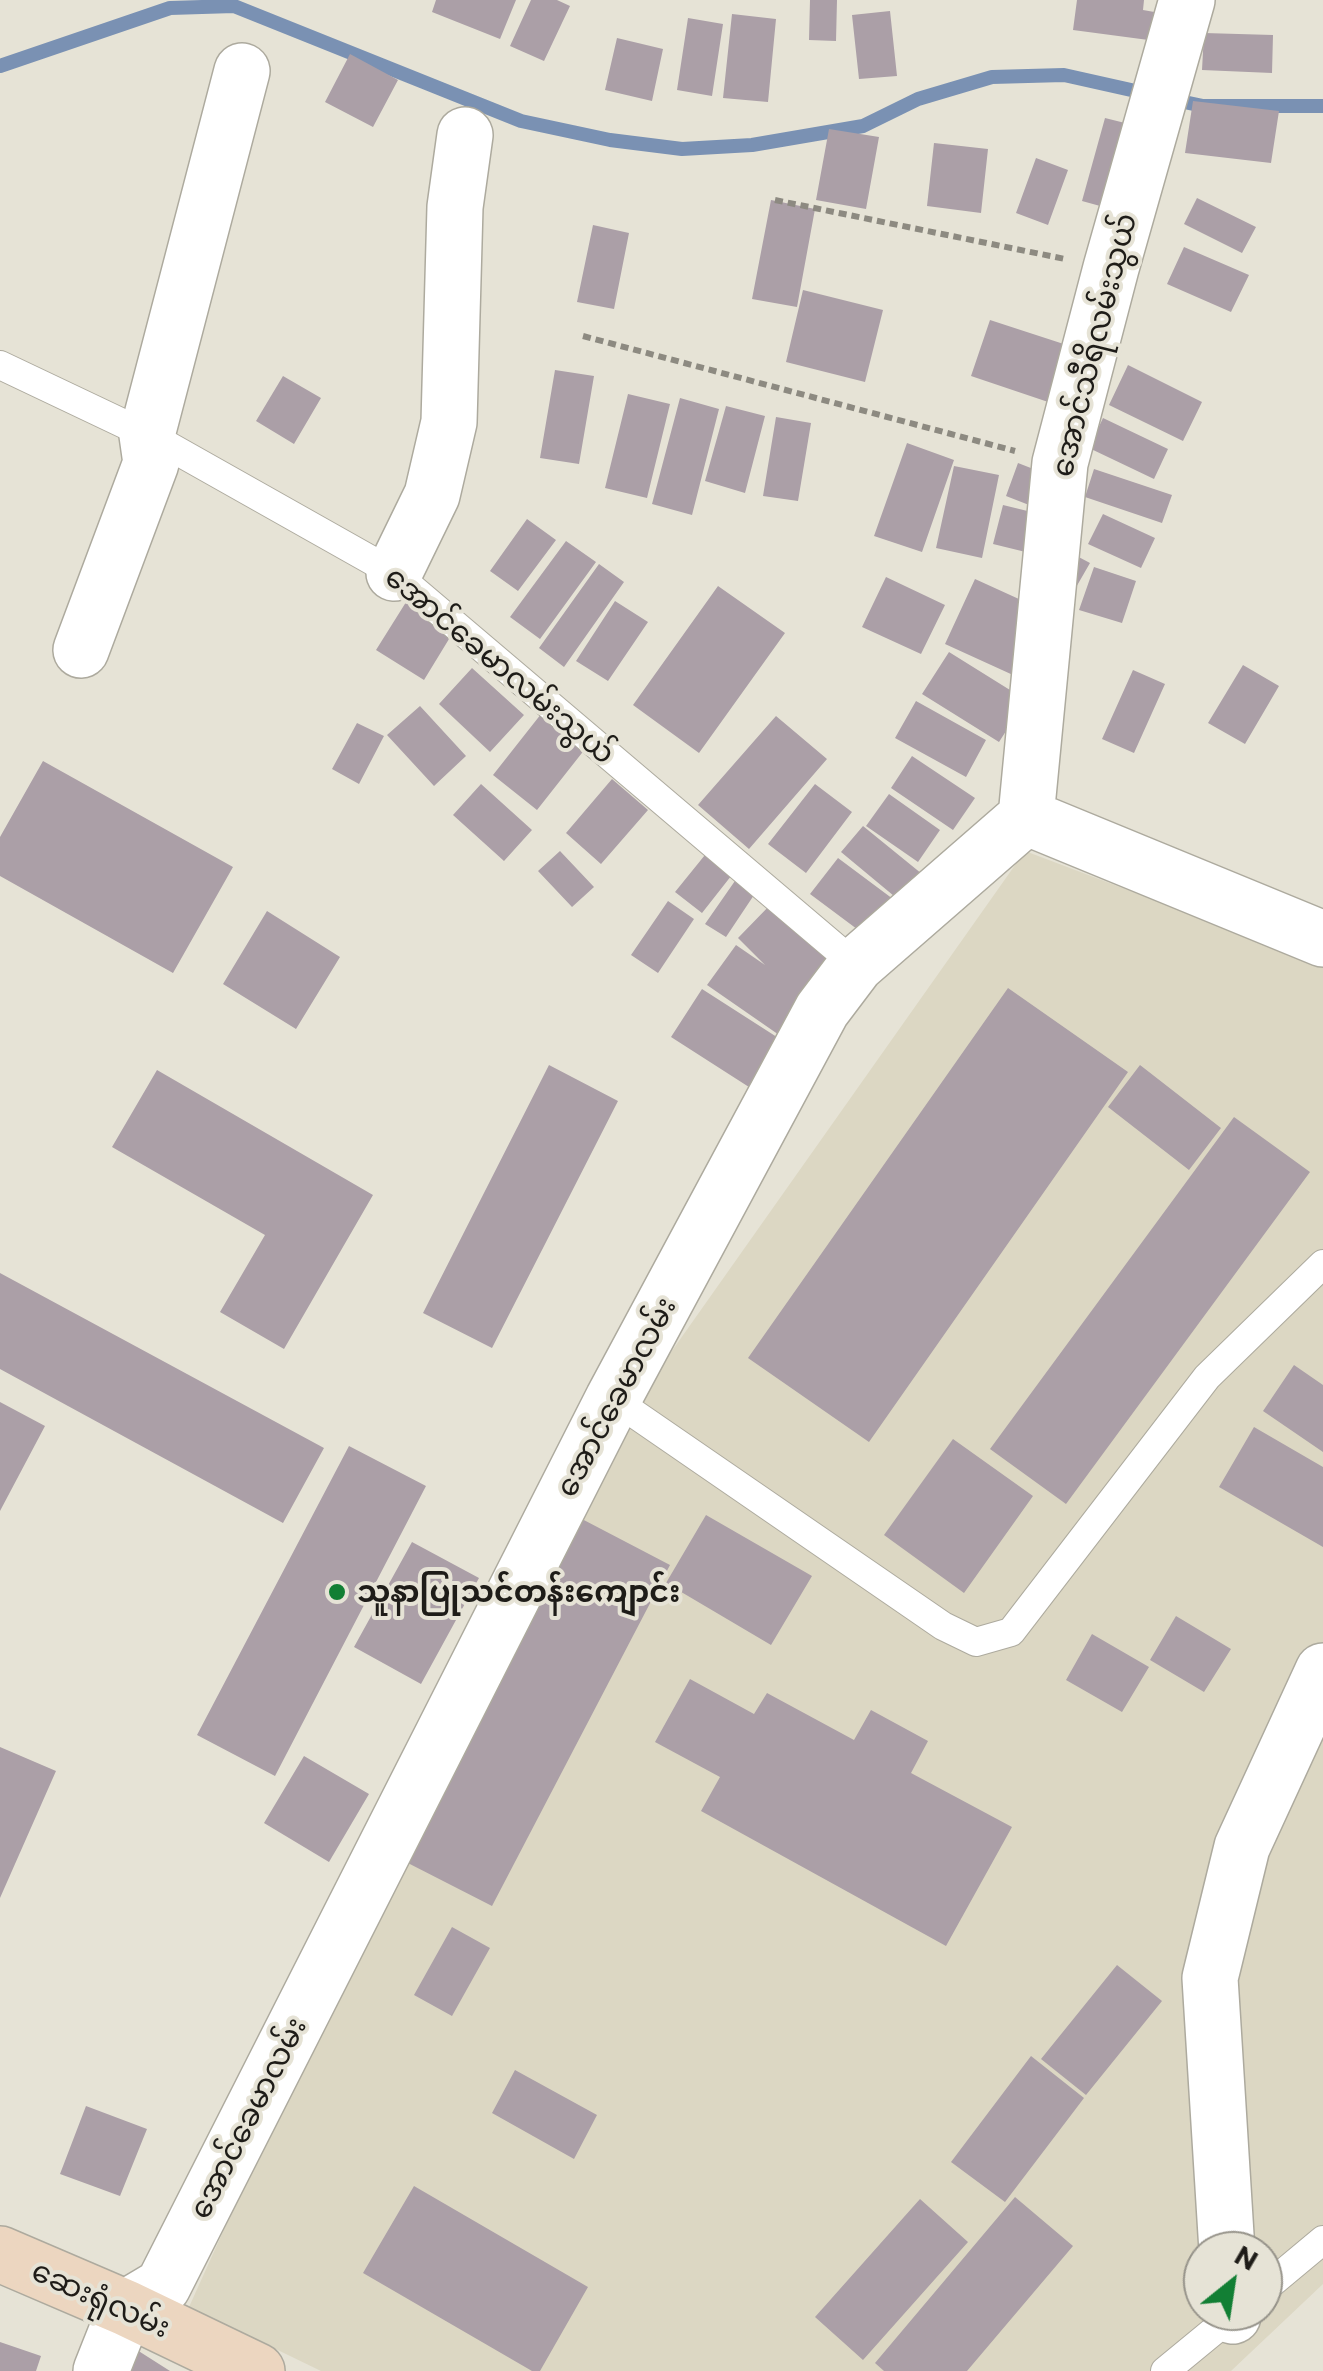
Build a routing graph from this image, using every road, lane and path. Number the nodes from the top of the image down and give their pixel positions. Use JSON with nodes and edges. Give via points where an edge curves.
{"nodes":[{"id":1,"x":1187,"y":0,"type":"edge"},
{"id":2,"x":242,"y":71,"type":"dead end"},
{"id":3,"x":466,"y":136,"type":"dead end"},
{"id":4,"x":775,"y":200,"type":"dead end"},
{"id":5,"x":1110,"y":268,"type":"junction"},
{"id":6,"x":584,"y":336,"type":"dead end"},
{"id":7,"x":0,"y":365,"type":"edge"},
{"id":8,"x":148,"y":434,"type":"junction"},
{"id":9,"x":1060,"y":463,"type":"junction"},
{"id":10,"x":394,"y":574,"type":"junction"},
{"id":11,"x":81,"y":650,"type":"dead end"},
{"id":12,"x":1026,"y":817,"type":"junction"},
{"id":13,"x":1323,"y":938,"type":"edge"},
{"id":14,"x":856,"y":965,"type":"junction"},
{"id":15,"x":1323,"y":1264,"type":"edge"},
{"id":16,"x":613,"y":1399,"type":"junction"},
{"id":17,"x":1323,"y":1671,"type":"edge"},
{"id":18,"x":1226,"y":2231,"type":"edge"},
{"id":19,"x":1323,"y":2240,"type":"edge"},
{"id":20,"x":0,"y":2254,"type":"edge"},
{"id":21,"x":1283,"y":2273,"type":"edge"},
{"id":22,"x":126,"y":2308,"type":"junction"},
{"id":23,"x":1212,"y":2331,"type":"edge"},
{"id":24,"x":100,"y":2371,"type":"edge"},
{"id":25,"x":257,"y":2371,"type":"edge"},
{"id":26,"x":1165,"y":2371,"type":"edge"}],
"edges":[{"from":1,"to":5,"type":"street","name":"အောင်သီရိလမ်းသွယ်"},
{"from":2,"to":8,"type":"street"},
{"from":3,"to":10,"type":"street","via":[[454,224],[449,422],[432,495]]},
{"from":4,"to":5,"type":"path"},
{"from":5,"to":9,"type":"street","name":"အောင်သီရိလမ်းသွယ်"},
{"from":6,"to":9,"type":"path"},
{"from":7,"to":8,"type":"lane","name":"အောင်ခေမာလမ်းသွယ်"},
{"from":8,"to":10,"type":"lane","name":"အောင်ခေမာလမ်းသွယ်"},
{"from":8,"to":11,"type":"street","via":[[151,463]]},
{"from":9,"to":12,"type":"street","name":"အောင်သီရိလမ်းသွယ်"},
{"from":10,"to":14,"type":"lane","name":"အောင်ခေမာလမ်းသွယ်"},
{"from":12,"to":13,"type":"street"},
{"from":12,"to":14,"type":"street","name":"အောင်ခေမာလမ်း"},
{"from":14,"to":16,"type":"street","name":"အောင်ခေမာလမ်း","via":[[822,1010]]},
{"from":15,"to":16,"type":"lane","via":[[1207,1377],[1011,1632],[976,1642],[943,1626]]},
{"from":16,"to":22,"type":"street","name":"အောင်ခေမာလမ်း","via":[[163,2286]]},
{"from":17,"to":18,"type":"street","via":[[1242,1847],[1210,1978]]},
{"from":19,"to":21,"type":"lane"},
{"from":20,"to":22,"type":"main road","name":"ဆေးရုံလမ်း"},
{"from":22,"to":24,"type":"street"},
{"from":22,"to":25,"type":"main road","name":"ဆေးရုံလမ်း"},
{"from":23,"to":26,"type":"lane"}]}
